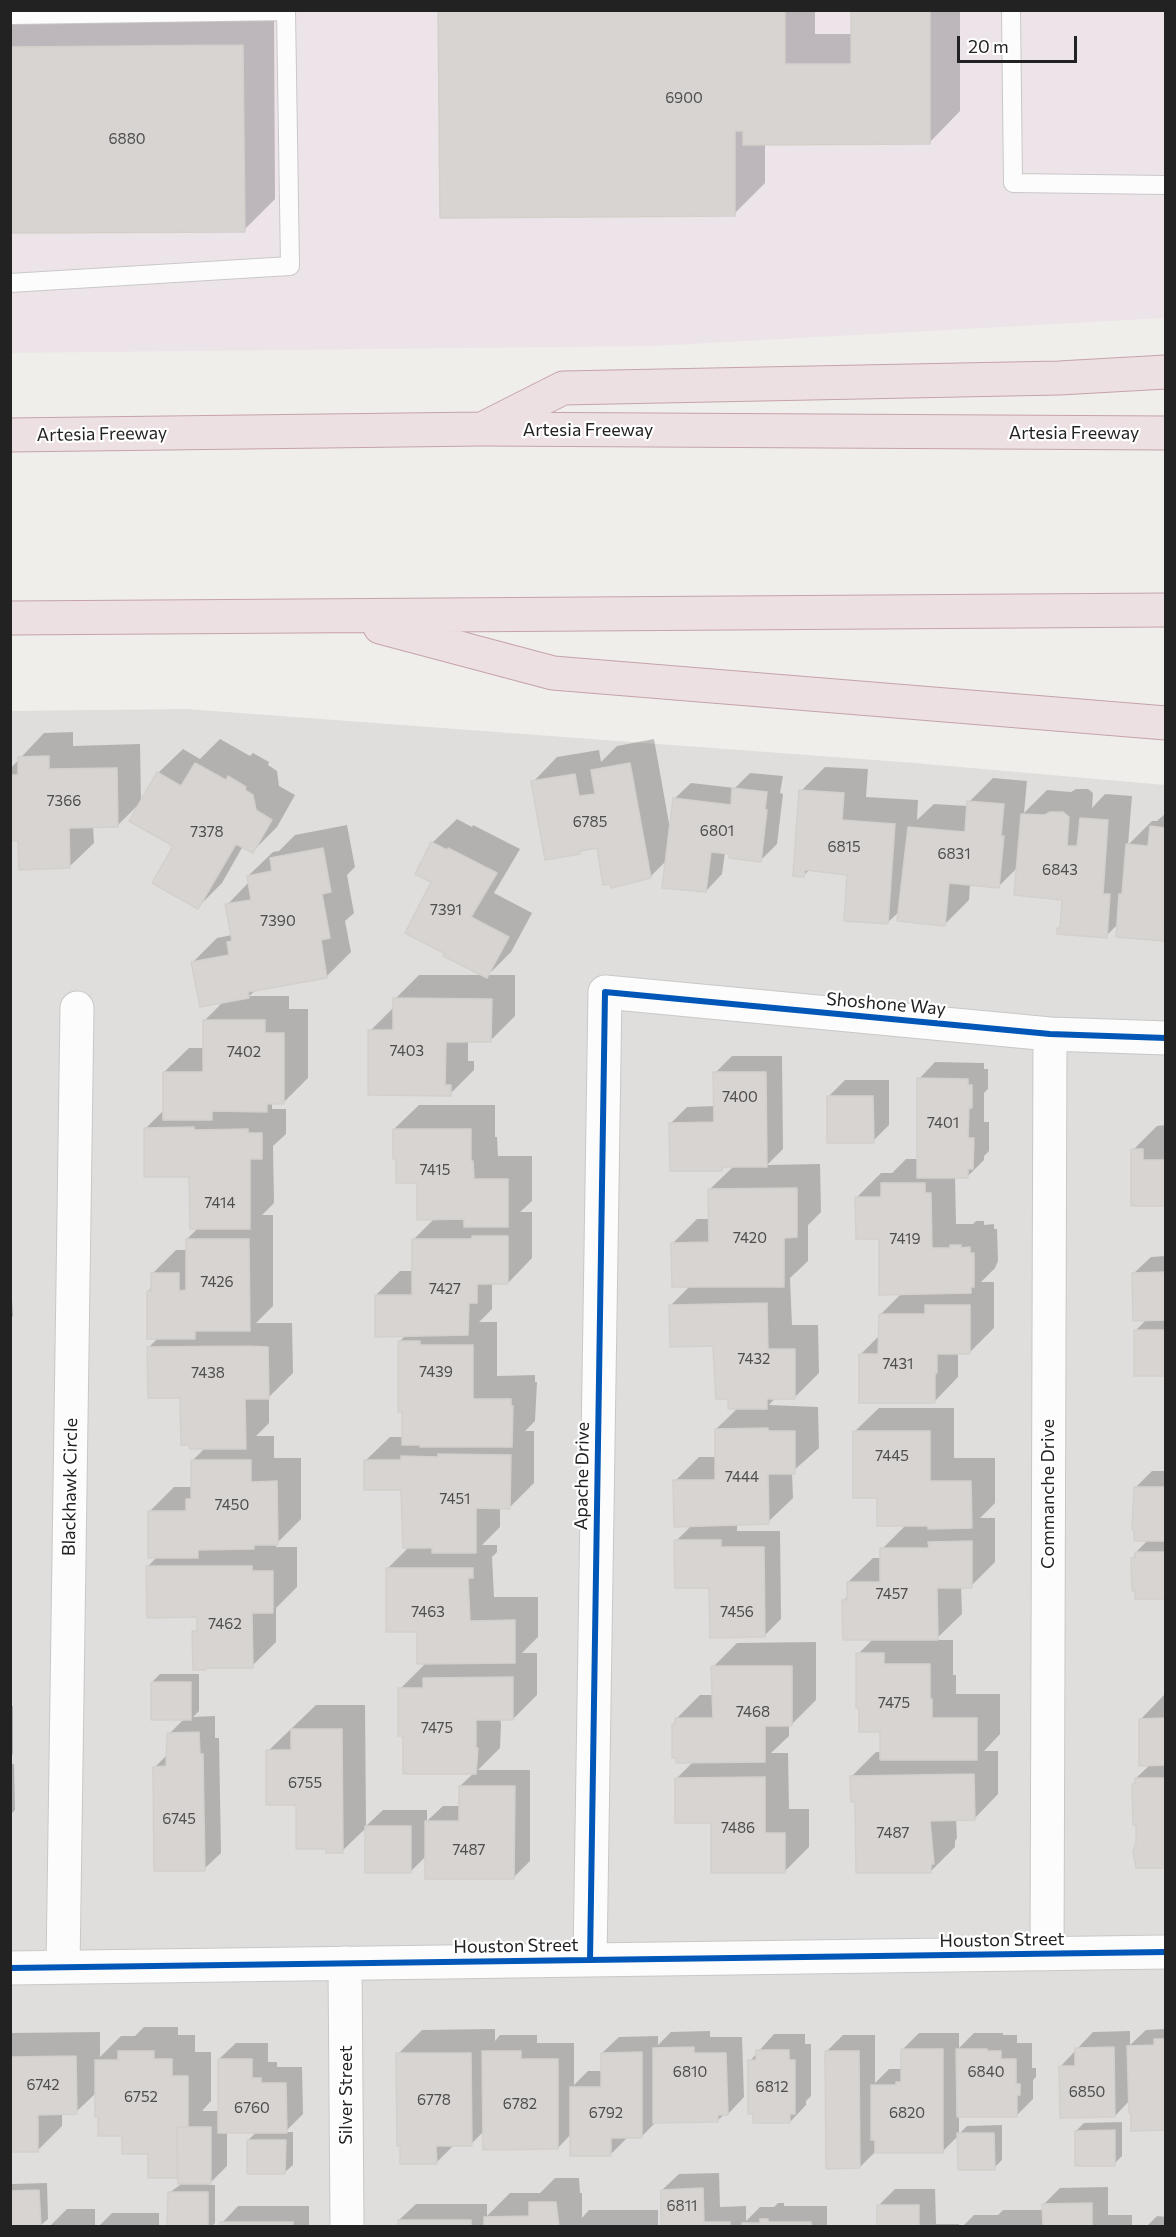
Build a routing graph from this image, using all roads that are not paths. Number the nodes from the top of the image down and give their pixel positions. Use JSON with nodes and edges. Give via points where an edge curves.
{"nodes":[{"id":1,"x":1011,"y":10,"type":"edge"},
{"id":2,"x":286,"y":11,"type":"edge"},
{"id":3,"x":10,"y":15,"type":"edge"},
{"id":4,"x":1166,"y":185,"type":"edge"},
{"id":5,"x":10,"y":283,"type":"edge"},
{"id":6,"x":1166,"y":372,"type":"edge"},
{"id":7,"x":482,"y":429,"type":"junction"},
{"id":8,"x":1166,"y":433,"type":"edge"},
{"id":9,"x":10,"y":435,"type":"edge"},
{"id":10,"x":1166,"y":610,"type":"edge"},
{"id":11,"x":337,"y":616,"type":"junction"},
{"id":12,"x":10,"y":618,"type":"edge"},
{"id":13,"x":1166,"y":723,"type":"edge"},
{"id":14,"x":605,"y":992,"type":"joint"},
{"id":15,"x":77,"y":1008,"type":"dead end"},
{"id":16,"x":1050,"y":1034,"type":"junction"},
{"id":17,"x":1166,"y":1038,"type":"edge"},
{"id":18,"x":1166,"y":1952,"type":"edge"},
{"id":19,"x":1047,"y":1954,"type":"junction"},
{"id":20,"x":590,"y":1960,"type":"junction"},
{"id":21,"x":345,"y":1963,"type":"junction"},
{"id":22,"x":63,"y":1967,"type":"junction"},
{"id":23,"x":10,"y":1968,"type":"edge"},
{"id":24,"x":346,"y":2226,"type":"edge"}],
"edges":[{"from":1,"to":4,"type":"lane","via":[[1013,183]]},
{"from":2,"to":3,"type":"lane"},
{"from":2,"to":5,"type":"lane","via":[[290,266]]},
{"from":6,"to":7,"type":"highway","via":[[1059,378],[563,388]]},
{"from":7,"to":8,"type":"highway","name":"Artesia Freeway"},
{"from":7,"to":9,"type":"highway","name":"Artesia Freeway"},
{"from":10,"to":11,"type":"highway"},
{"from":11,"to":12,"type":"highway"},
{"from":11,"to":13,"type":"highway","via":[[553,673]]},
{"from":14,"to":16,"type":"street","name":"Shoshone Way"},
{"from":14,"to":20,"type":"street","name":"Apache Drive"},
{"from":15,"to":22,"type":"street","name":"Blackhawk Circle"},
{"from":16,"to":17,"type":"street","name":"Shoshone Way"},
{"from":16,"to":19,"type":"street","name":"Commanche Drive"},
{"from":18,"to":19,"type":"street","name":"Houston Street"},
{"from":19,"to":20,"type":"street","name":"Houston Street"},
{"from":20,"to":21,"type":"street","name":"Houston Street"},
{"from":21,"to":22,"type":"street","name":"Houston Street"},
{"from":21,"to":24,"type":"street","name":"Silver Street"},
{"from":22,"to":23,"type":"street","name":"Houston Street"}]}
